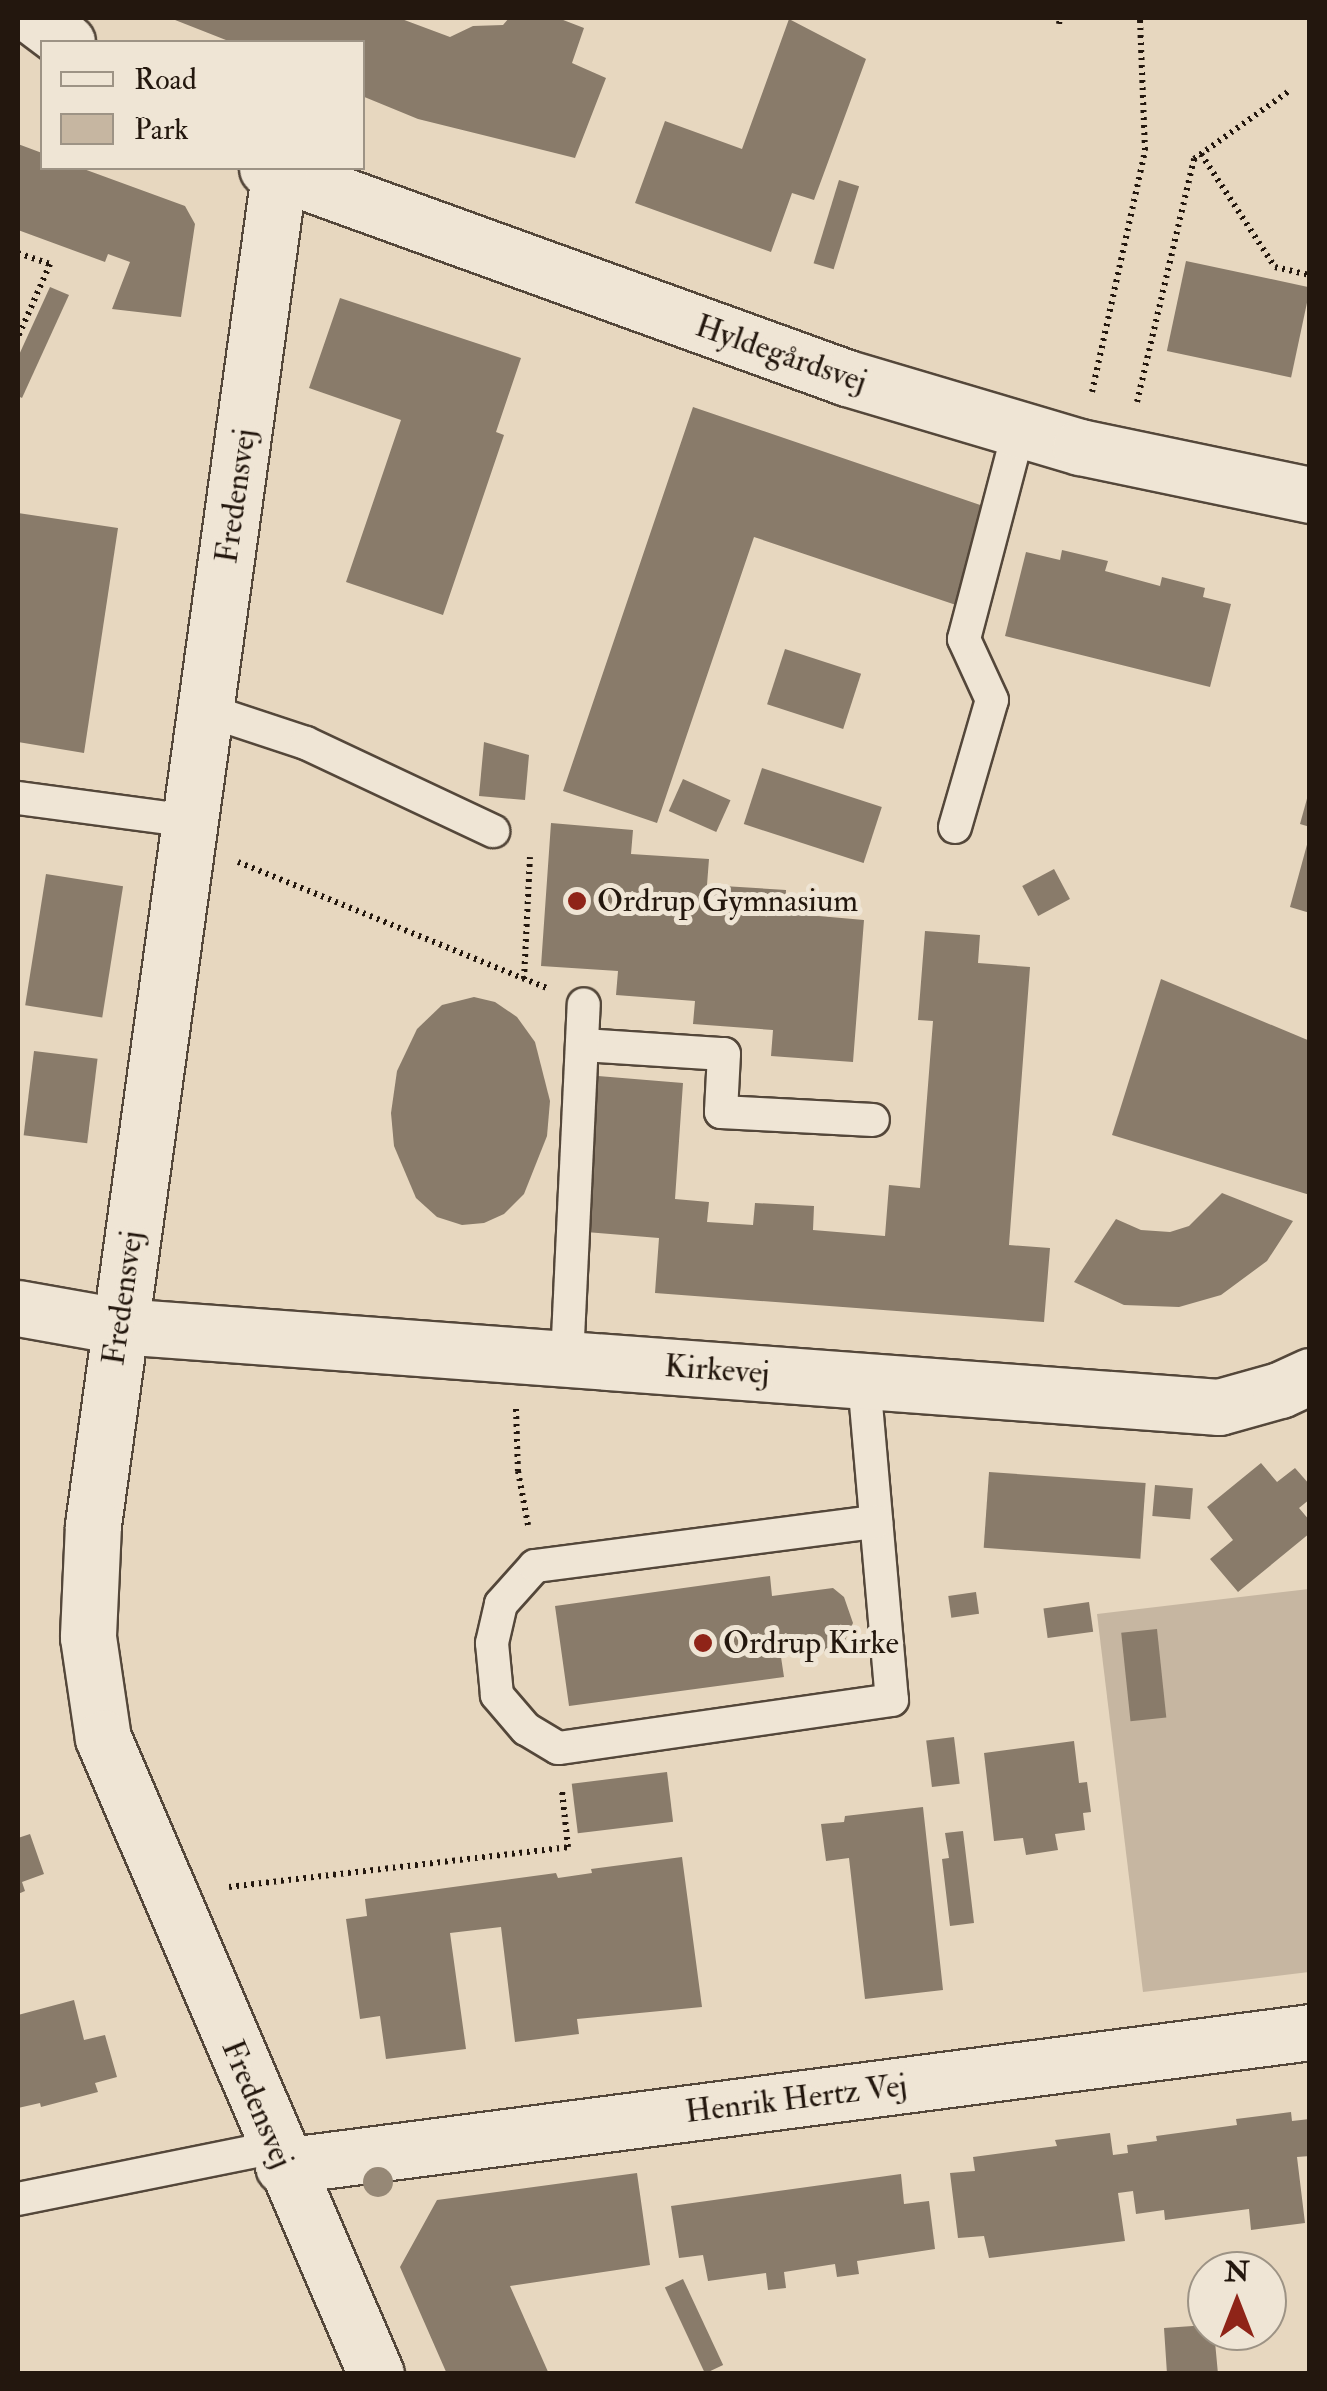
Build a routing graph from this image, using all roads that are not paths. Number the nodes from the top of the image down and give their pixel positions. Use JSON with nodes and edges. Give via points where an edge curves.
{"nodes":[{"id":1,"x":35,"y":18,"type":"edge"},
{"id":2,"x":64,"y":40,"type":"edge"},
{"id":3,"x":273,"y":171,"type":"edge"},
{"id":4,"x":1019,"y":429,"type":"junction"},
{"id":5,"x":1310,"y":496,"type":"edge"},
{"id":6,"x":206,"y":710,"type":"junction"},
{"id":7,"x":18,"y":798,"type":"edge"},
{"id":8,"x":956,"y":827,"type":"dead end"},
{"id":9,"x":493,"y":831,"type":"road end"},
{"id":10,"x":189,"y":838,"type":"junction"},
{"id":11,"x":584,"y":1004,"type":"road end"},
{"id":12,"x":582,"y":1045,"type":"junction"},
{"id":13,"x":873,"y":1120,"type":"dead end"},
{"id":14,"x":18,"y":1308,"type":"edge"},
{"id":15,"x":119,"y":1326,"type":"junction"},
{"id":16,"x":541,"y":1357,"type":"junction"},
{"id":17,"x":1310,"y":1376,"type":"edge"},
{"id":18,"x":864,"y":1381,"type":"junction"},
{"id":19,"x":876,"y":1522,"type":"junction"},
{"id":20,"x":1310,"y":2032,"type":"edge"},
{"id":21,"x":279,"y":2156,"type":"junction"},
{"id":22,"x":18,"y":2199,"type":"edge"},
{"id":23,"x":376,"y":2374,"type":"edge"}],
"edges":[{"from":1,"to":2,"type":"street"},
{"from":3,"to":4,"type":"street","name":"Hyldegårdsvej","via":[[848,378]]},
{"from":3,"to":6,"type":"street","name":"Fredensvej"},
{"from":4,"to":5,"type":"street","name":"Hyldegårdsvej"},
{"from":4,"to":8,"type":"lane","via":[[964,640],[992,700]]},
{"from":6,"to":9,"type":"lane","via":[[306,743]]},
{"from":6,"to":10,"type":"street","name":"Fredensvej"},
{"from":7,"to":10,"type":"lane"},
{"from":10,"to":15,"type":"street","name":"Fredensvej"},
{"from":11,"to":12,"type":"lane"},
{"from":12,"to":13,"type":"lane","via":[[724,1054],[722,1112]]},
{"from":12,"to":16,"type":"lane"},
{"from":14,"to":15,"type":"street","name":"Kirkevej"},
{"from":15,"to":16,"type":"street","name":"Kirkevej"},
{"from":15,"to":21,"type":"street","name":"Fredensvej","via":[[92,1525],[88,1636],[103,1738]]},
{"from":16,"to":18,"type":"street","name":"Kirkevej"},
{"from":17,"to":18,"type":"street","name":"Kirkevej","via":[[1219,1407]]},
{"from":18,"to":19,"type":"lane"},
{"from":19,"to":19,"type":"lane","via":[[892,1700],[558,1748],[526,1729],[498,1695],[492,1643],[500,1604],[535,1566]]},
{"from":20,"to":21,"type":"street","name":"Henrik Hertz Vej"},
{"from":21,"to":22,"type":"lane"},
{"from":21,"to":23,"type":"street","name":"Fredensvej"}]}
